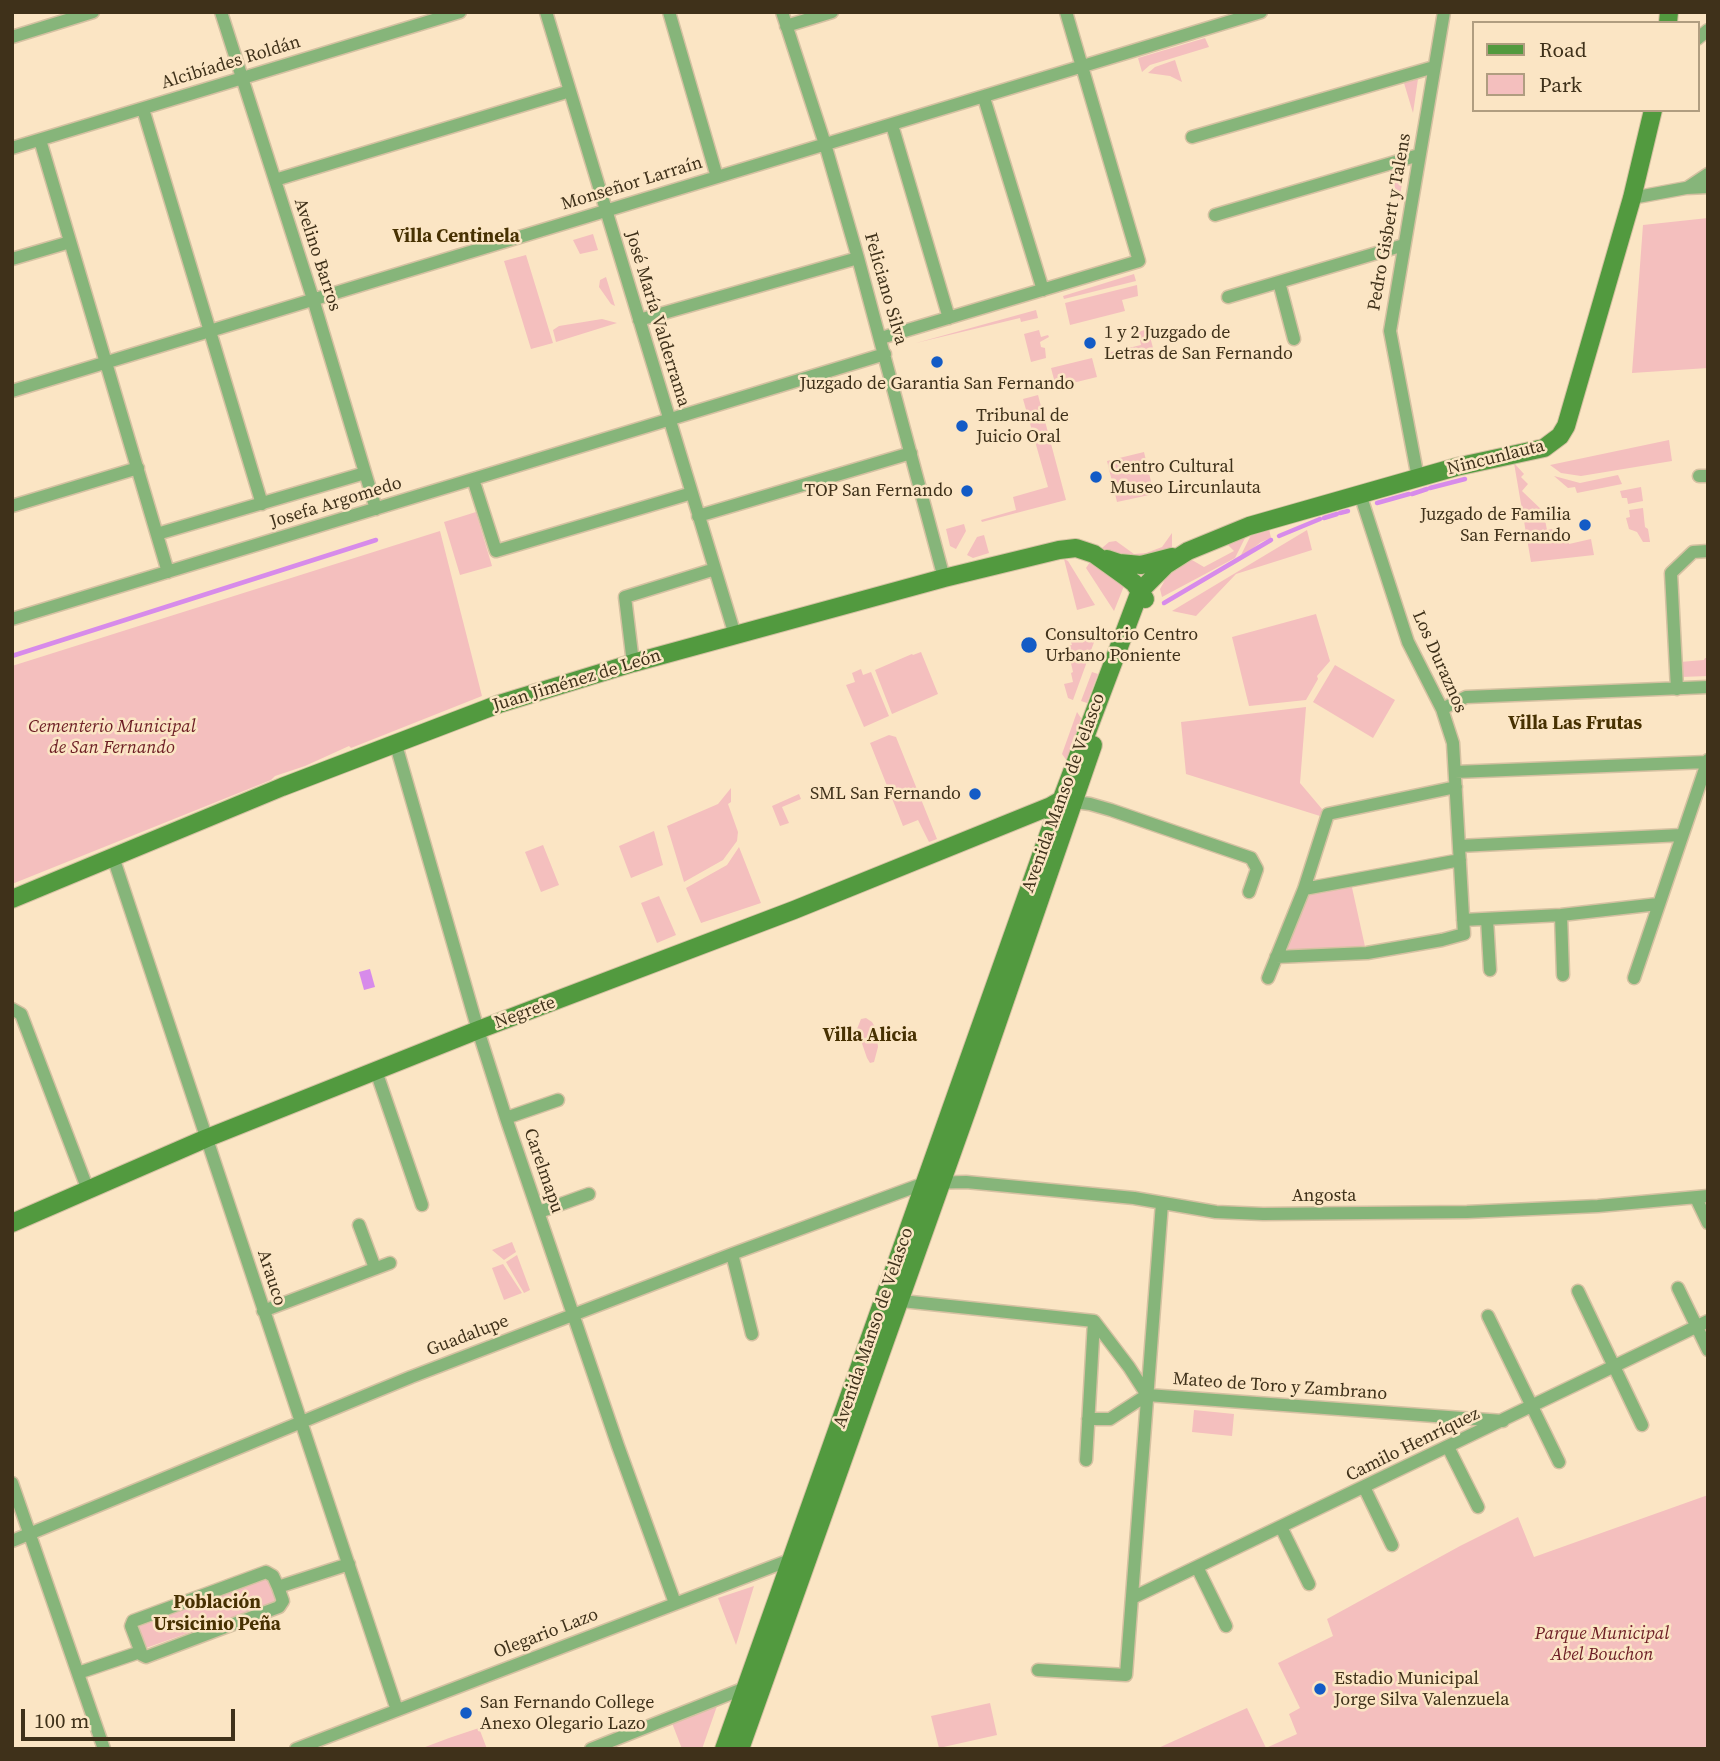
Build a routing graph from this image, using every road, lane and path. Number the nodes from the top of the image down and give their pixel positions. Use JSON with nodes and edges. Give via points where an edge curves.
{"nodes":[{"id":1,"x":93,"y":12,"type":"edge"},
{"id":2,"x":221,"y":12,"type":"edge"},
{"id":3,"x":460,"y":12,"type":"edge"},
{"id":4,"x":546,"y":12,"type":"edge"},
{"id":5,"x":669,"y":12,"type":"edge"},
{"id":6,"x":782,"y":12,"type":"edge"},
{"id":7,"x":832,"y":12,"type":"edge"},
{"id":8,"x":1066,"y":12,"type":"edge"},
{"id":9,"x":1261,"y":12,"type":"edge"},
{"id":10,"x":1444,"y":12,"type":"edge"},
{"id":11,"x":786,"y":26,"type":"junction"},
{"id":12,"x":12,"y":37,"type":"edge"},
{"id":13,"x":1434,"y":67,"type":"junction"},
{"id":14,"x":1082,"y":68,"type":"junction"},
{"id":15,"x":242,"y":78,"type":"junction"},
{"id":16,"x":570,"y":91,"type":"junction"},
{"id":17,"x":984,"y":98,"type":"junction"},
{"id":18,"x":143,"y":108,"type":"junction"},
{"id":19,"x":1653,"y":112,"type":"edge"},
{"id":20,"x":892,"y":125,"type":"junction"},
{"id":21,"x":1192,"y":137,"type":"dead end"},
{"id":22,"x":40,"y":140,"type":"junction"},
{"id":23,"x":825,"y":144,"type":"junction"},
{"id":24,"x":12,"y":148,"type":"edge"},
{"id":25,"x":1419,"y":155,"type":"junction"},
{"id":26,"x":1708,"y":174,"type":"edge"},
{"id":27,"x":717,"y":177,"type":"junction"},
{"id":28,"x":275,"y":180,"type":"junction"},
{"id":29,"x":1708,"y":187,"type":"edge"},
{"id":30,"x":1686,"y":188,"type":"junction"},
{"id":31,"x":1632,"y":198,"type":"junction"},
{"id":32,"x":606,"y":210,"type":"junction"},
{"id":33,"x":1215,"y":215,"type":"dead end"},
{"id":34,"x":70,"y":242,"type":"junction"},
{"id":35,"x":1404,"y":245,"type":"junction"},
{"id":36,"x":858,"y":258,"type":"junction"},
{"id":37,"x":12,"y":259,"type":"edge"},
{"id":38,"x":1279,"y":282,"type":"junction"},
{"id":39,"x":1043,"y":290,"type":"junction"},
{"id":40,"x":1228,"y":296,"type":"dead end"},
{"id":41,"x":313,"y":299,"type":"junction"},
{"id":42,"x":949,"y":318,"type":"junction"},
{"id":43,"x":639,"y":320,"type":"junction"},
{"id":44,"x":209,"y":331,"type":"junction"},
{"id":45,"x":881,"y":338,"type":"junction"},
{"id":46,"x":1294,"y":339,"type":"dead end"},
{"id":47,"x":885,"y":354,"type":"junction"},
{"id":48,"x":106,"y":363,"type":"junction"},
{"id":49,"x":12,"y":391,"type":"edge"},
{"id":50,"x":669,"y":419,"type":"junction"},
{"id":51,"x":911,"y":453,"type":"junction"},
{"id":52,"x":138,"y":468,"type":"junction"},
{"id":53,"x":365,"y":473,"type":"junction"},
{"id":54,"x":1418,"y":478,"type":"junction"},
{"id":55,"x":473,"y":479,"type":"junction"},
{"id":56,"x":692,"y":493,"type":"junction"},
{"id":57,"x":1360,"y":494,"type":"junction"},
{"id":58,"x":262,"y":503,"type":"junction"},
{"id":59,"x":12,"y":506,"type":"edge"},
{"id":60,"x":376,"y":509,"type":"junction"},
{"id":61,"x":698,"y":516,"type":"junction"},
{"id":62,"x":157,"y":534,"type":"junction"},
{"id":63,"x":1188,"y":551,"type":"junction"},
{"id":64,"x":1708,"y":551,"type":"edge"},
{"id":65,"x":1094,"y":554,"type":"junction"},
{"id":66,"x":715,"y":569,"type":"junction"},
{"id":67,"x":169,"y":572,"type":"junction"},
{"id":68,"x":944,"y":578,"type":"junction"},
{"id":69,"x":1146,"y":590,"type":"junction"},
{"id":70,"x":12,"y":620,"type":"edge"},
{"id":71,"x":735,"y":635,"type":"junction"},
{"id":72,"x":633,"y":663,"type":"junction"},
{"id":73,"x":1708,"y":687,"type":"edge"},
{"id":74,"x":1677,"y":689,"type":"junction"},
{"id":75,"x":1442,"y":709,"type":"junction"},
{"id":76,"x":396,"y":745,"type":"junction"},
{"id":77,"x":1707,"y":761,"type":"edge"},
{"id":78,"x":1455,"y":772,"type":"junction"},
{"id":79,"x":1080,"y":785,"type":"joint"},
{"id":80,"x":1456,"y":787,"type":"junction"},
{"id":81,"x":1067,"y":801,"type":"junction"},
{"id":82,"x":1047,"y":816,"type":"junction"},
{"id":83,"x":1682,"y":835,"type":"junction"},
{"id":84,"x":1459,"y":846,"type":"junction"},
{"id":85,"x":113,"y":857,"type":"junction"},
{"id":86,"x":1460,"y":860,"type":"junction"},
{"id":87,"x":1304,"y":889,"type":"junction"},
{"id":88,"x":1249,"y":892,"type":"dead end"},
{"id":89,"x":12,"y":899,"type":"edge"},
{"id":90,"x":1658,"y":904,"type":"junction"},
{"id":91,"x":1561,"y":915,"type":"junction"},
{"id":92,"x":1487,"y":919,"type":"junction"},
{"id":93,"x":1463,"y":927,"type":"junction"},
{"id":94,"x":1276,"y":957,"type":"junction"},
{"id":95,"x":1490,"y":970,"type":"dead end"},
{"id":96,"x":1563,"y":975,"type":"dead end"},
{"id":97,"x":1268,"y":978,"type":"dead end"},
{"id":98,"x":1634,"y":978,"type":"dead end"},
{"id":99,"x":12,"y":1009,"type":"edge"},
{"id":100,"x":478,"y":1030,"type":"junction"},
{"id":101,"x":376,"y":1071,"type":"junction"},
{"id":102,"x":558,"y":1100,"type":"dead end"},
{"id":103,"x":506,"y":1118,"type":"junction"},
{"id":104,"x":207,"y":1138,"type":"junction"},
{"id":105,"x":934,"y":1182,"type":"junction"},
{"id":106,"x":88,"y":1190,"type":"junction"},
{"id":107,"x":589,"y":1194,"type":"dead end"},
{"id":108,"x":1702,"y":1197,"type":"edge"},
{"id":109,"x":1162,"y":1203,"type":"junction"},
{"id":110,"x":422,"y":1205,"type":"dead end"},
{"id":111,"x":539,"y":1212,"type":"junction"},
{"id":112,"x":12,"y":1223,"type":"edge"},
{"id":113,"x":1708,"y":1223,"type":"edge"},
{"id":114,"x":359,"y":1225,"type":"dead end"},
{"id":115,"x":732,"y":1254,"type":"junction"},
{"id":116,"x":390,"y":1263,"type":"dead end"},
{"id":117,"x":375,"y":1268,"type":"junction"},
{"id":118,"x":1678,"y":1288,"type":"dead end"},
{"id":119,"x":1578,"y":1291,"type":"dead end"},
{"id":120,"x":892,"y":1300,"type":"junction"},
{"id":121,"x":263,"y":1311,"type":"junction"},
{"id":122,"x":574,"y":1314,"type":"junction"},
{"id":123,"x":1488,"y":1316,"type":"dead end"},
{"id":124,"x":1094,"y":1321,"type":"junction"},
{"id":125,"x":1702,"y":1323,"type":"edge"},
{"id":126,"x":752,"y":1334,"type":"dead end"},
{"id":127,"x":1708,"y":1350,"type":"edge"},
{"id":128,"x":1614,"y":1366,"type":"junction"},
{"id":129,"x":1147,"y":1395,"type":"junction"},
{"id":130,"x":1531,"y":1406,"type":"junction"},
{"id":131,"x":1088,"y":1419,"type":"junction"},
{"id":132,"x":302,"y":1420,"type":"junction"},
{"id":133,"x":1503,"y":1421,"type":"junction"},
{"id":134,"x":1642,"y":1425,"type":"dead end"},
{"id":135,"x":1448,"y":1447,"type":"junction"},
{"id":136,"x":1086,"y":1460,"type":"dead end"},
{"id":137,"x":1559,"y":1462,"type":"dead end"},
{"id":138,"x":12,"y":1483,"type":"edge"},
{"id":139,"x":1364,"y":1487,"type":"junction"},
{"id":140,"x":1478,"y":1507,"type":"dead end"},
{"id":141,"x":1281,"y":1527,"type":"junction"},
{"id":142,"x":30,"y":1534,"type":"junction"},
{"id":143,"x":12,"y":1541,"type":"edge"},
{"id":144,"x":1392,"y":1545,"type":"dead end"},
{"id":145,"x":800,"y":1556,"type":"junction"},
{"id":146,"x":349,"y":1564,"type":"junction"},
{"id":147,"x":1197,"y":1567,"type":"junction"},
{"id":148,"x":1309,"y":1584,"type":"dead end"},
{"id":149,"x":278,"y":1587,"type":"junction"},
{"id":150,"x":1132,"y":1598,"type":"junction"},
{"id":151,"x":675,"y":1603,"type":"junction"},
{"id":152,"x":1226,"y":1626,"type":"dead end"},
{"id":153,"x":140,"y":1652,"type":"junction"},
{"id":154,"x":1038,"y":1670,"type":"dead end"},
{"id":155,"x":78,"y":1673,"type":"junction"},
{"id":156,"x":756,"y":1684,"type":"junction"},
{"id":157,"x":397,"y":1710,"type":"junction"},
{"id":158,"x":104,"y":1749,"type":"edge"},
{"id":159,"x":296,"y":1749,"type":"edge"},
{"id":160,"x":591,"y":1749,"type":"edge"},
{"id":161,"x":724,"y":1749,"type":"edge"},
{"id":162,"x":740,"y":1749,"type":"edge"}],
"edges":[{"from":1,"to":12,"type":"street"},
{"from":2,"to":15,"type":"street","name":"Avelino Barros"},
{"from":3,"to":15,"type":"street","name":"Alcibíades Roldán"},
{"from":4,"to":16,"type":"street","name":"José María Valderrama"},
{"from":5,"to":27,"type":"street"},
{"from":6,"to":11,"type":"street","name":"Feliciano Silva"},
{"from":7,"to":11,"type":"street"},
{"from":8,"to":14,"type":"street"},
{"from":9,"to":14,"type":"street","name":"Monseñor Larraín"},
{"from":10,"to":13,"type":"street","name":"Pedro Gisbert y Talens"},
{"from":11,"to":23,"type":"street","name":"Feliciano Silva"},
{"from":13,"to":21,"type":"street"},
{"from":13,"to":25,"type":"street","name":"Pedro Gisbert y Talens"},
{"from":14,"to":17,"type":"street","name":"Monseñor Larraín"},
{"from":14,"to":39,"type":"street","via":[[1139,261]]},
{"from":15,"to":18,"type":"street","name":"Alcibíades Roldán"},
{"from":15,"to":28,"type":"street","name":"Avelino Barros"},
{"from":16,"to":28,"type":"street"},
{"from":16,"to":32,"type":"street","name":"José María Valderrama"},
{"from":17,"to":20,"type":"street","name":"Monseñor Larraín"},
{"from":17,"to":39,"type":"street"},
{"from":18,"to":22,"type":"street","name":"Alcibíades Roldán"},
{"from":18,"to":44,"type":"street"},
{"from":19,"to":31,"type":"main road","name":"Nincunlauta"},
{"from":20,"to":23,"type":"street","name":"Monseñor Larraín"},
{"from":20,"to":42,"type":"street"},
{"from":22,"to":24,"type":"street","name":"Alcibíades Roldán"},
{"from":22,"to":34,"type":"street"},
{"from":23,"to":27,"type":"street","name":"Monseñor Larraín"},
{"from":23,"to":36,"type":"street","name":"Feliciano Silva"},
{"from":25,"to":33,"type":"street"},
{"from":25,"to":35,"type":"street","name":"Pedro Gisbert y Talens"},
{"from":26,"to":30,"type":"street"},
{"from":27,"to":32,"type":"street","name":"Monseñor Larraín"},
{"from":28,"to":41,"type":"street","name":"Avelino Barros"},
{"from":29,"to":30,"type":"street"},
{"from":30,"to":31,"type":"street"},
{"from":31,"to":54,"type":"main road","name":"Nincunlauta","via":[[1560,436],[1544,448]]},
{"from":32,"to":41,"type":"street","name":"Monseñor Larraín"},
{"from":32,"to":43,"type":"street","name":"José María Valderrama"},
{"from":34,"to":37,"type":"street"},
{"from":34,"to":48,"type":"street"},
{"from":35,"to":38,"type":"street"},
{"from":35,"to":54,"type":"street","name":"Pedro Gisbert y Talens","via":[[1390,331]]},
{"from":36,"to":43,"type":"street"},
{"from":36,"to":45,"type":"street","name":"Feliciano Silva"},
{"from":38,"to":40,"type":"street"},
{"from":38,"to":46,"type":"street"},
{"from":39,"to":42,"type":"street"},
{"from":41,"to":44,"type":"street","name":"Monseñor Larraín"},
{"from":41,"to":53,"type":"street","name":"Avelino Barros"},
{"from":42,"to":45,"type":"street"},
{"from":43,"to":50,"type":"street","name":"José María Valderrama"},
{"from":44,"to":48,"type":"street","name":"Monseñor Larraín"},
{"from":44,"to":58,"type":"street"},
{"from":45,"to":47,"type":"street","name":"Feliciano Silva"},
{"from":47,"to":50,"type":"street","name":"Josefa Argomedo"},
{"from":47,"to":51,"type":"street","name":"Feliciano Silva"},
{"from":48,"to":49,"type":"street","name":"Monseñor Larraín"},
{"from":48,"to":52,"type":"street"},
{"from":50,"to":55,"type":"street","name":"Josefa Argomedo"},
{"from":50,"to":56,"type":"street","name":"José María Valderrama"},
{"from":51,"to":61,"type":"street"},
{"from":51,"to":68,"type":"street","name":"Feliciano Silva"},
{"from":52,"to":59,"type":"street"},
{"from":52,"to":62,"type":"street"},
{"from":53,"to":58,"type":"street"},
{"from":53,"to":60,"type":"street","name":"Avelino Barros"},
{"from":54,"to":57,"type":"main road","name":"Nincunlauta"},
{"from":55,"to":56,"type":"street","via":[[496,551]]},
{"from":55,"to":60,"type":"street","name":"Josefa Argomedo"},
{"from":56,"to":61,"type":"street","name":"José María Valderrama"},
{"from":57,"to":63,"type":"main road","name":"Nincunlauta","via":[[1249,526]]},
{"from":57,"to":75,"type":"street","name":"Los Duraznos","via":[[1408,642]]},
{"from":58,"to":62,"type":"street"},
{"from":60,"to":67,"type":"street","name":"Josefa Argomedo"},
{"from":61,"to":66,"type":"street","name":"José María Valderrama"},
{"from":62,"to":67,"type":"street"},
{"from":63,"to":65,"type":"main road","via":[[1141,565]]},
{"from":63,"to":69,"type":"main road","name":"Nincunlauta","via":[[1166,565]]},
{"from":64,"to":74,"type":"street","via":[[1693,552],[1671,573]]},
{"from":65,"to":68,"type":"main road","name":"Juan Jiménez de León","via":[[1076,548],[1059,550]]},
{"from":65,"to":69,"type":"main road","name":"Juan Jiménez de León"},
{"from":66,"to":71,"type":"street","name":"José María Valderrama"},
{"from":66,"to":72,"type":"street","via":[[625,597]]},
{"from":67,"to":70,"type":"street","name":"Josefa Argomedo"},
{"from":68,"to":71,"type":"main road","name":"Juan Jiménez de León"},
{"from":69,"to":79,"type":"main road","name":"Avenida Manso de Velasco"},
{"from":69,"to":81,"type":"main road","name":"Avenida Manso de Velasco"},
{"from":71,"to":72,"type":"main road","name":"Juan Jiménez de León"},
{"from":72,"to":76,"type":"main road","name":"Juan Jiménez de León","via":[[499,704]]},
{"from":73,"to":74,"type":"street"},
{"from":74,"to":75,"type":"street","via":[[1466,696]]},
{"from":75,"to":78,"type":"street","name":"Los Duraznos","via":[[1453,743]]},
{"from":76,"to":85,"type":"main road","name":"Juan Jiménez de León"},
{"from":76,"to":100,"type":"street","name":"Carelmapu"},
{"from":77,"to":78,"type":"street"},
{"from":77,"to":83,"type":"street"},
{"from":78,"to":80,"type":"street","name":"Los Duraznos"},
{"from":79,"to":81,"type":"main road","name":"Negrete"},
{"from":80,"to":84,"type":"street","name":"Los Duraznos"},
{"from":80,"to":87,"type":"street","via":[[1328,814]]},
{"from":81,"to":82,"type":"main road","name":"Negrete"},
{"from":81,"to":88,"type":"street","via":[[1111,810],[1251,858],[1257,869]]},
{"from":81,"to":105,"type":"main road","name":"Avenida Manso de Velasco"},
{"from":82,"to":100,"type":"main road","name":"Negrete"},
{"from":82,"to":105,"type":"main road","name":"Avenida Manso de Velasco"},
{"from":83,"to":84,"type":"street"},
{"from":83,"to":90,"type":"street"},
{"from":84,"to":86,"type":"street","name":"Los Duraznos"},
{"from":85,"to":89,"type":"main road","name":"Juan Jiménez de León"},
{"from":85,"to":104,"type":"street","name":"Arauco"},
{"from":86,"to":87,"type":"street"},
{"from":86,"to":93,"type":"street","name":"Los Duraznos"},
{"from":87,"to":94,"type":"street"},
{"from":90,"to":91,"type":"street"},
{"from":90,"to":98,"type":"street"},
{"from":91,"to":92,"type":"street"},
{"from":91,"to":96,"type":"street"},
{"from":92,"to":93,"type":"street"},
{"from":92,"to":95,"type":"street"},
{"from":93,"to":94,"type":"street","via":[[1442,940],[1367,953]]},
{"from":94,"to":97,"type":"street"},
{"from":99,"to":106,"type":"street","via":[[21,1014]]},
{"from":100,"to":101,"type":"main road","name":"Negrete"},
{"from":100,"to":103,"type":"street","name":"Carelmapu"},
{"from":101,"to":104,"type":"main road","name":"Negrete"},
{"from":101,"to":110,"type":"street"},
{"from":102,"to":103,"type":"street"},
{"from":103,"to":111,"type":"street","name":"Carelmapu"},
{"from":104,"to":106,"type":"main road","name":"Negrete"},
{"from":104,"to":121,"type":"street","name":"Arauco"},
{"from":105,"to":109,"type":"street","name":"Angosta"},
{"from":105,"to":115,"type":"street","name":"Guadalupe"},
{"from":105,"to":120,"type":"main road","name":"Avenida Manso de Velasco"},
{"from":106,"to":112,"type":"main road","name":"Negrete"},
{"from":107,"to":111,"type":"street"},
{"from":108,"to":109,"type":"street","name":"Angosta","via":[[1467,1212],[1321,1214],[1216,1212]]},
{"from":108,"to":113,"type":"street"},
{"from":109,"to":129,"type":"street"},
{"from":111,"to":122,"type":"street","name":"Carelmapu"},
{"from":114,"to":117,"type":"street"},
{"from":115,"to":122,"type":"street","name":"Guadalupe"},
{"from":115,"to":126,"type":"street"},
{"from":116,"to":117,"type":"street"},
{"from":117,"to":121,"type":"street"},
{"from":118,"to":125,"type":"street"},
{"from":119,"to":128,"type":"street"},
{"from":120,"to":124,"type":"street"},
{"from":120,"to":145,"type":"main road","name":"Avenida Manso de Velasco"},
{"from":121,"to":132,"type":"street","name":"Arauco"},
{"from":122,"to":132,"type":"street","name":"Guadalupe"},
{"from":122,"to":151,"type":"street","name":"Carelmapu"},
{"from":123,"to":130,"type":"street"},
{"from":124,"to":129,"type":"street","name":"Mateo de Toro y Zambrano"},
{"from":124,"to":131,"type":"street"},
{"from":125,"to":127,"type":"street"},
{"from":125,"to":128,"type":"street","name":"Camilo Henríquez"},
{"from":128,"to":130,"type":"street","name":"Camilo Henríquez"},
{"from":128,"to":134,"type":"street"},
{"from":129,"to":131,"type":"street","via":[[1110,1419]]},
{"from":129,"to":133,"type":"street","name":"Mateo de Toro y Zambrano"},
{"from":129,"to":150,"type":"street"},
{"from":130,"to":133,"type":"street","name":"Camilo Henríquez"},
{"from":130,"to":137,"type":"street"},
{"from":131,"to":136,"type":"street"},
{"from":132,"to":142,"type":"street","name":"Guadalupe"},
{"from":132,"to":146,"type":"street","name":"Arauco"},
{"from":133,"to":135,"type":"street","name":"Camilo Henríquez"},
{"from":135,"to":139,"type":"street","name":"Camilo Henríquez"},
{"from":135,"to":140,"type":"street"},
{"from":138,"to":142,"type":"street"},
{"from":139,"to":141,"type":"street","name":"Camilo Henríquez"},
{"from":139,"to":144,"type":"street"},
{"from":141,"to":147,"type":"street","name":"Camilo Henríquez"},
{"from":141,"to":148,"type":"street"},
{"from":142,"to":143,"type":"street","name":"Guadalupe"},
{"from":142,"to":155,"type":"street"},
{"from":145,"to":151,"type":"street","name":"Olegario Lazo"},
{"from":145,"to":156,"type":"main road","name":"Avenida Manso de Velasco"},
{"from":146,"to":149,"type":"street"},
{"from":146,"to":157,"type":"street","name":"Arauco"},
{"from":147,"to":150,"type":"street","name":"Camilo Henríquez"},
{"from":147,"to":152,"type":"street"},
{"from":149,"to":153,"type":"street","via":[[279,1607],[145,1657]]},
{"from":149,"to":153,"type":"street","via":[[266,1572],[133,1621]]},
{"from":150,"to":154,"type":"street","via":[[1126,1675]]},
{"from":151,"to":157,"type":"street","name":"Olegario Lazo"},
{"from":153,"to":155,"type":"street"},
{"from":155,"to":158,"type":"street"},
{"from":156,"to":160,"type":"street"},
{"from":156,"to":161,"type":"main road","name":"Avenida Manso de Velasco"},
{"from":156,"to":162,"type":"main road","name":"Avenida Manso de Velasco"},
{"from":157,"to":159,"type":"street","name":"Olegario Lazo"}]}
